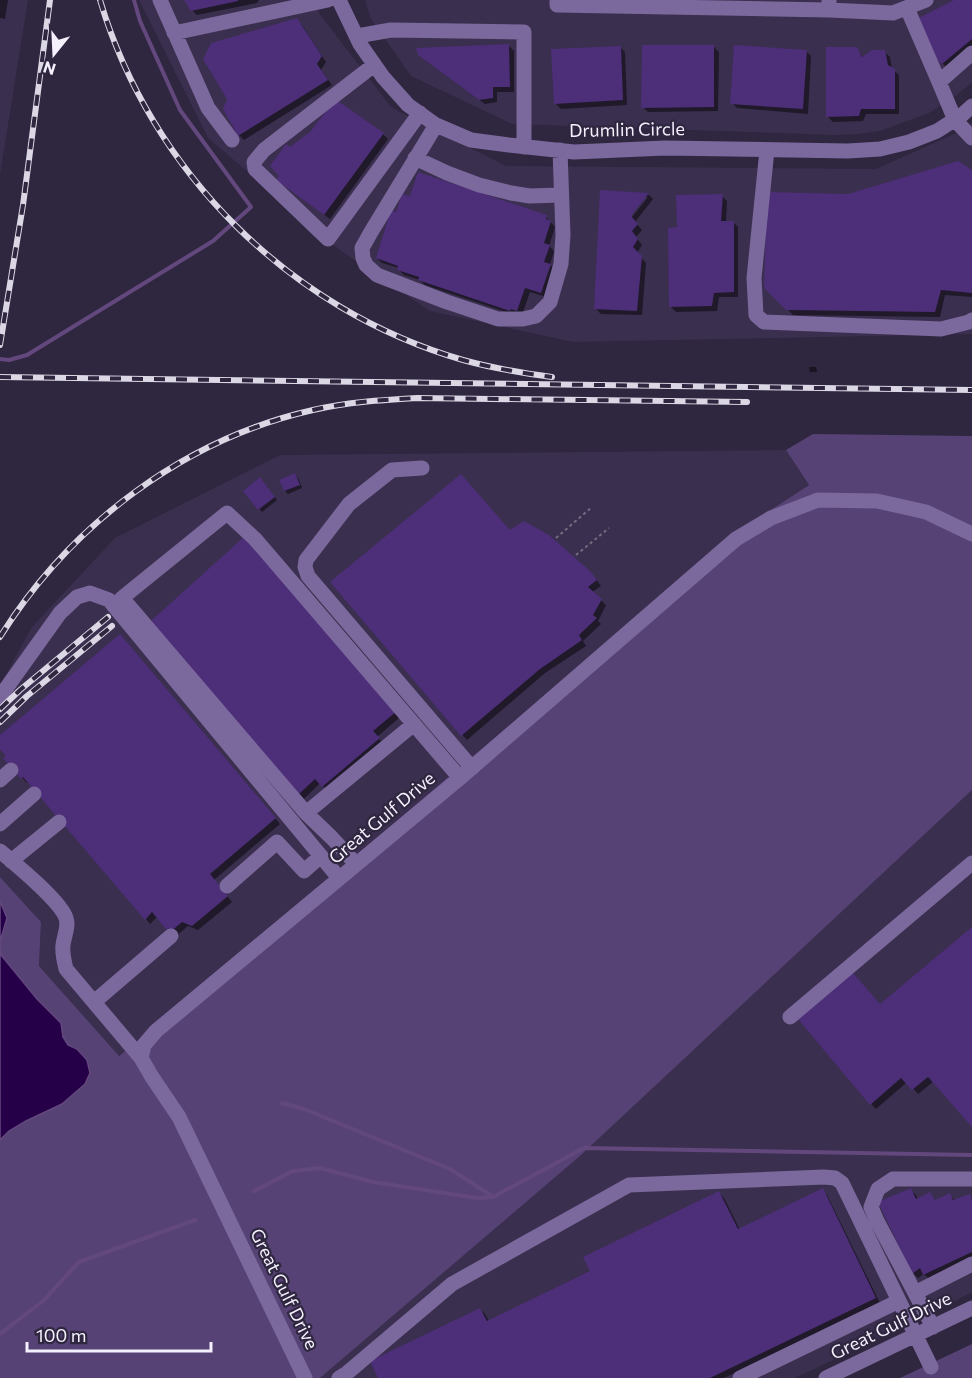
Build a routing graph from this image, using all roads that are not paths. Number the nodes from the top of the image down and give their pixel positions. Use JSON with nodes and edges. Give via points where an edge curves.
{"nodes":[{"id":1,"x":160,"y":0,"type":"edge"},
{"id":2,"x":328,"y":0,"type":"edge"},
{"id":3,"x":339,"y":0,"type":"edge"},
{"id":4,"x":557,"y":0,"type":"edge"},
{"id":5,"x":926,"y":0,"type":"edge"},
{"id":6,"x":646,"y":3,"type":"edge"},
{"id":7,"x":295,"y":4,"type":"edge"},
{"id":8,"x":736,"y":4,"type":"edge"},
{"id":9,"x":829,"y":5,"type":"edge"},
{"id":10,"x":907,"y":8,"type":"junction"},
{"id":11,"x":174,"y":33,"type":"junction"},
{"id":12,"x":357,"y":36,"type":"junction"},
{"id":13,"x":972,"y":53,"type":"edge"},
{"id":14,"x":374,"y":65,"type":"junction"},
{"id":15,"x":939,"y":81,"type":"junction"},
{"id":16,"x":972,"y":106,"type":"edge"},
{"id":17,"x":420,"y":113,"type":"junction"},
{"id":18,"x":955,"y":120,"type":"junction"},
{"id":19,"x":436,"y":125,"type":"junction"},
{"id":20,"x":972,"y":138,"type":"edge"},
{"id":21,"x":231,"y":140,"type":"dead end"},
{"id":22,"x":524,"y":147,"type":"junction"},
{"id":23,"x":560,"y":150,"type":"junction"},
{"id":24,"x":767,"y":150,"type":"junction"},
{"id":25,"x":415,"y":158,"type":"junction"},
{"id":26,"x":561,"y":195,"type":"junction"},
{"id":27,"x":972,"y":320,"type":"edge"},
{"id":28,"x":422,"y":468,"type":"dead end"},
{"id":29,"x":972,"y":534,"type":"edge"},
{"id":30,"x":0,"y":697,"type":"edge"},
{"id":31,"x":414,"y":724,"type":"junction"},
{"id":32,"x":466,"y":773,"type":"junction"},
{"id":33,"x":34,"y":794,"type":"dead end"},
{"id":34,"x":306,"y":813,"type":"junction"},
{"id":35,"x":59,"y":822,"type":"dead end"},
{"id":36,"x":0,"y":824,"type":"edge"},
{"id":37,"x":5,"y":856,"type":"edge"},
{"id":38,"x":321,"y":856,"type":"junction"},
{"id":39,"x":972,"y":863,"type":"edge"},
{"id":40,"x":356,"y":864,"type":"junction"},
{"id":41,"x":339,"y":878,"type":"junction"},
{"id":42,"x":227,"y":886,"type":"dead end"},
{"id":43,"x":171,"y":936,"type":"dead end"},
{"id":44,"x":94,"y":1002,"type":"junction"},
{"id":45,"x":790,"y":1017,"type":"dead end"},
{"id":46,"x":141,"y":1058,"type":"junction"},
{"id":47,"x":972,"y":1179,"type":"edge"},
{"id":48,"x":972,"y":1264,"type":"edge"},
{"id":49,"x":915,"y":1293,"type":"junction"},
{"id":50,"x":899,"y":1301,"type":"junction"},
{"id":51,"x":972,"y":1308,"type":"edge"},
{"id":52,"x":933,"y":1327,"type":"junction"},
{"id":53,"x":915,"y":1335,"type":"junction"},
{"id":54,"x":931,"y":1367,"type":"dead end"},
{"id":55,"x":346,"y":1376,"type":"edge"},
{"id":56,"x":305,"y":1378,"type":"edge"},
{"id":57,"x":740,"y":1378,"type":"edge"},
{"id":58,"x":826,"y":1378,"type":"edge"}],
"edges":[{"from":1,"to":11,"type":"street"},
{"from":2,"to":7,"type":"street"},
{"from":3,"to":12,"type":"street","name":"Drumlin Circle"},
{"from":4,"to":6,"type":"street","via":[[557,5]]},
{"from":5,"to":10,"type":"street"},
{"from":6,"to":8,"type":"street"},
{"from":7,"to":11,"type":"street"},
{"from":8,"to":9,"type":"street"},
{"from":9,"to":10,"type":"street","via":[[893,14]]},
{"from":10,"to":15,"type":"street"},
{"from":11,"to":21,"type":"street","via":[[208,108]]},
{"from":12,"to":14,"type":"street","name":"Drumlin Circle"},
{"from":12,"to":22,"type":"street","via":[[391,30],[524,32]]},
{"from":13,"to":15,"type":"street"},
{"from":14,"to":17,"type":"street","name":"Drumlin Circle","via":[[408,105]]},
{"from":14,"to":17,"type":"street","via":[[264,150],[254,162],[255,169],[328,239]]},
{"from":15,"to":18,"type":"street"},
{"from":16,"to":18,"type":"street","name":"Drumlin Circle"},
{"from":17,"to":19,"type":"street","name":"Drumlin Circle"},
{"from":18,"to":20,"type":"street"},
{"from":18,"to":24,"type":"street","name":"Drumlin Circle","via":[[909,142],[880,149]]},
{"from":19,"to":22,"type":"street","name":"Drumlin Circle","via":[[471,140]]},
{"from":19,"to":25,"type":"street"},
{"from":22,"to":23,"type":"street","name":"Drumlin Circle"},
{"from":23,"to":24,"type":"street","name":"Drumlin Circle"},
{"from":23,"to":26,"type":"street"},
{"from":24,"to":27,"type":"street","via":[[754,278],[756,315],[764,322],[941,329]]},
{"from":25,"to":26,"type":"street","via":[[479,185],[531,196]]},
{"from":25,"to":26,"type":"street","via":[[362,248],[366,265],[377,275],[498,319],[536,316],[550,302],[561,264]]},
{"from":28,"to":32,"type":"street","via":[[392,470],[349,504],[314,547],[305,567],[308,576]]},
{"from":29,"to":32,"type":"street","name":"Great Gulf Drive","via":[[926,512],[877,501],[818,500],[771,518],[736,539]]},
{"from":30,"to":38,"type":"street","via":[[60,613],[77,597],[90,593],[109,600]]},
{"from":31,"to":32,"type":"street"},
{"from":31,"to":34,"type":"street"},
{"from":31,"to":34,"type":"street","via":[[255,539],[227,513],[122,598]]},
{"from":32,"to":40,"type":"street","name":"Great Gulf Drive"},
{"from":33,"to":36,"type":"street"},
{"from":34,"to":40,"type":"street"},
{"from":35,"to":37,"type":"street"},
{"from":37,"to":44,"type":"street","via":[[56,902],[66,918],[66,969]]},
{"from":38,"to":41,"type":"street"},
{"from":38,"to":42,"type":"street","via":[[304,871],[277,842]]},
{"from":39,"to":45,"type":"street"},
{"from":40,"to":41,"type":"street","name":"Great Gulf Drive"},
{"from":41,"to":46,"type":"street","name":"Great Gulf Drive","via":[[156,1031],[144,1045]]},
{"from":43,"to":44,"type":"street"},
{"from":44,"to":46,"type":"street"},
{"from":46,"to":56,"type":"street","name":"Great Gulf Drive","via":[[179,1117]]},
{"from":47,"to":49,"type":"street","via":[[893,1179],[878,1189],[871,1207]]},
{"from":48,"to":49,"type":"street"},
{"from":49,"to":52,"type":"street"},
{"from":50,"to":53,"type":"street"},
{"from":50,"to":55,"type":"street","via":[[842,1183],[835,1178],[629,1185],[452,1284]]},
{"from":50,"to":57,"type":"street"},
{"from":51,"to":52,"type":"street","name":"Great Gulf Drive"},
{"from":52,"to":53,"type":"street","name":"Great Gulf Drive"},
{"from":53,"to":54,"type":"street"},
{"from":53,"to":58,"type":"street","name":"Great Gulf Drive"}]}
